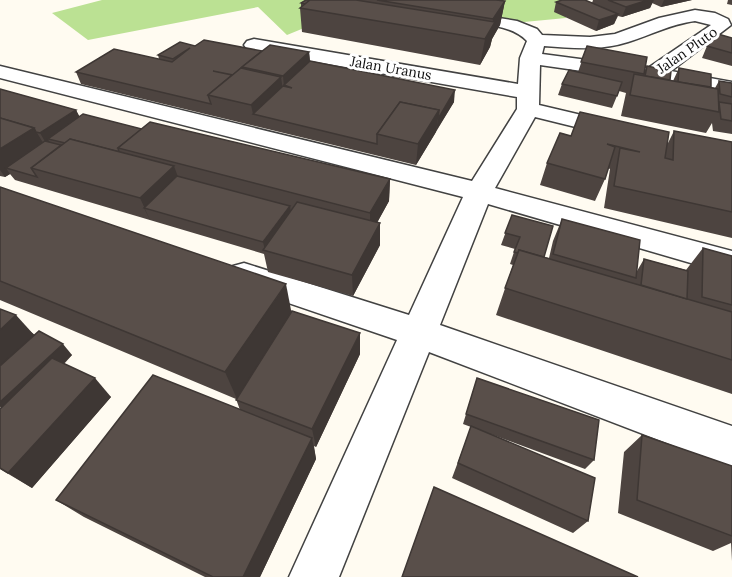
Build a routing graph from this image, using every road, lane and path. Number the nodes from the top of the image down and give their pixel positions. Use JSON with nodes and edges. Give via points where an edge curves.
{"nodes":[{"id":1,"x":422,"y":10,"type":"edge"},
{"id":2,"x":254,"y":45,"type":"dead end"},
{"id":3,"x":533,"y":49,"type":"junction"},
{"id":4,"x":0,"y":72,"type":"edge"},
{"id":5,"x":652,"y":75,"type":"junction"},
{"id":6,"x":732,"y":88,"type":"edge"},
{"id":7,"x":528,"y":100,"type":"junction"},
{"id":8,"x":641,"y":136,"type":"edge"},
{"id":9,"x":479,"y":192,"type":"junction"},
{"id":10,"x":732,"y":263,"type":"edge"},
{"id":11,"x":216,"y":265,"type":"edge"},
{"id":12,"x":420,"y":333,"type":"junction"},
{"id":13,"x":732,"y":447,"type":"edge"},
{"id":14,"x":314,"y":577,"type":"edge"}],
"edges":[{"from":1,"to":3,"type":"street","via":[[519,26],[527,29]]},
{"from":2,"to":7,"type":"street","name":"Jalan Uranus"},
{"from":3,"to":5,"type":"street","name":"Jalan Pluto"},
{"from":3,"to":5,"type":"street","name":"Jalan Pluto","via":[[607,42],[686,13],[704,14],[722,23]]},
{"from":3,"to":7,"type":"street"},
{"from":4,"to":9,"type":"street"},
{"from":5,"to":6,"type":"street"},
{"from":7,"to":8,"type":"street","name":"Jalan Uranus"},
{"from":7,"to":9,"type":"street"},
{"from":9,"to":10,"type":"street"},
{"from":9,"to":12,"type":"street"},
{"from":11,"to":12,"type":"street"},
{"from":12,"to":13,"type":"street"},
{"from":12,"to":14,"type":"street"}]}
